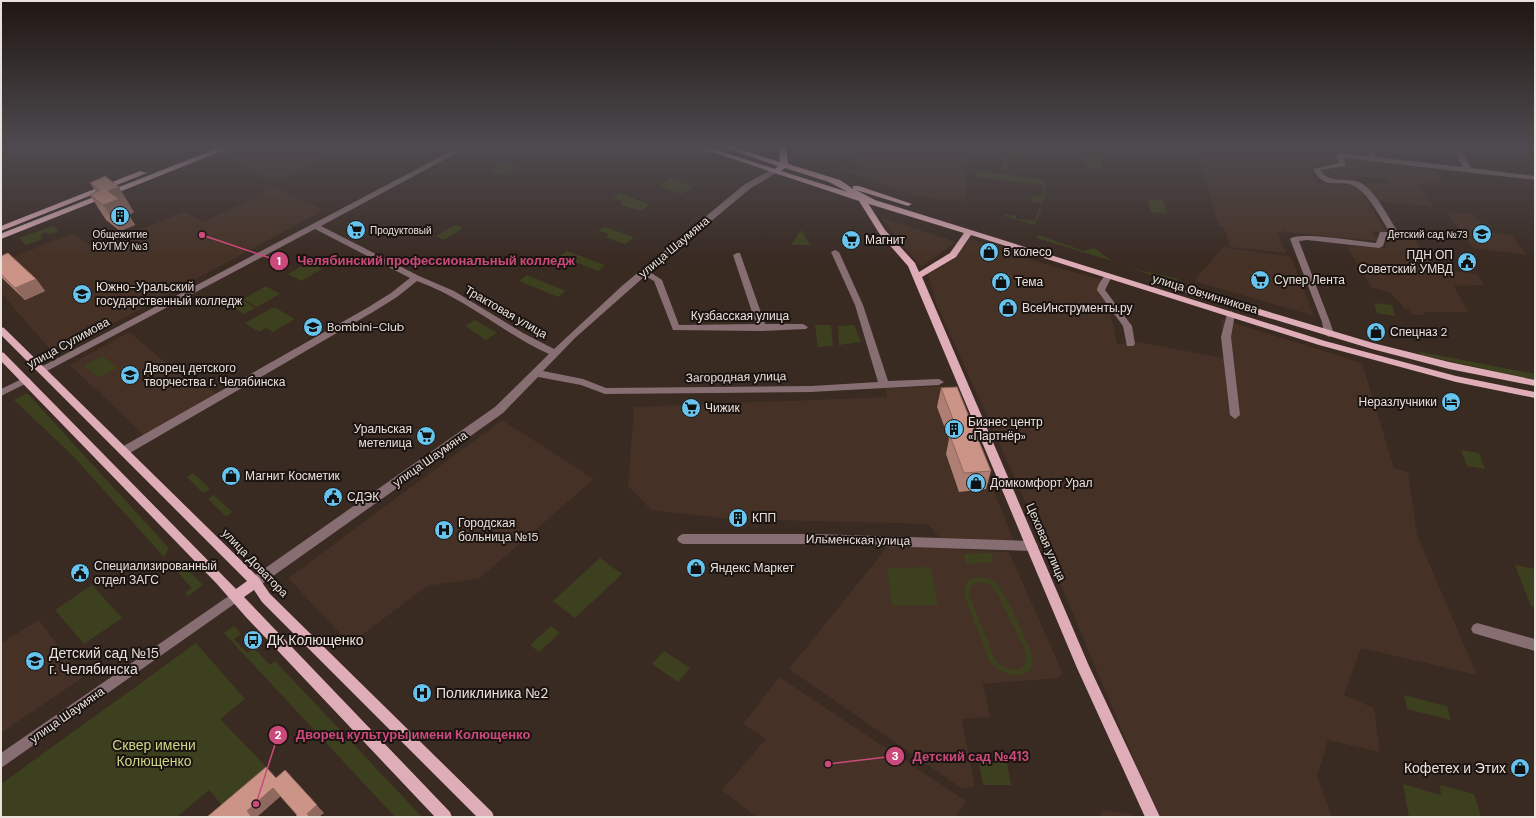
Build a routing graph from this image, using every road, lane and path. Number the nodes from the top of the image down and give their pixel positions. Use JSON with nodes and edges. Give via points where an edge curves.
{"nodes":[{"id":1,"x":113,"y":185,"type":"edge"},
{"id":2,"x":132,"y":185,"type":"edge"},
{"id":3,"x":393,"y":185,"type":"edge"},
{"id":4,"x":750,"y":185,"type":"edge"},
{"id":5,"x":820,"y":185,"type":"edge"},
{"id":6,"x":841,"y":185,"type":"edge"},
{"id":7,"x":848,"y":185,"type":"edge"},
{"id":8,"x":1357,"y":185,"type":"edge"},
{"id":9,"x":908,"y":204,"type":"dead end"},
{"id":10,"x":315,"y":226,"type":"junction"},
{"id":11,"x":1,"y":229,"type":"edge"},
{"id":12,"x":970,"y":232,"type":"junction"},
{"id":13,"x":1,"y":237,"type":"edge"},
{"id":14,"x":835,"y":252,"type":"dead end"},
{"id":15,"x":737,"y":255,"type":"dead end"},
{"id":16,"x":644,"y":272,"type":"junction"},
{"id":17,"x":918,"y":276,"type":"junction"},
{"id":18,"x":1108,"y":276,"type":"junction"},
{"id":19,"x":416,"y":278,"type":"junction"},
{"id":20,"x":1188,"y":291,"type":"dead end"},
{"id":21,"x":1231,"y":314,"type":"junction"},
{"id":22,"x":803,"y":327,"type":"dead end"},
{"id":23,"x":762,"y":328,"type":"junction"},
{"id":24,"x":1,"y":330,"type":"edge"},
{"id":25,"x":1329,"y":334,"type":"junction"},
{"id":26,"x":1130,"y":344,"type":"dead end"},
{"id":27,"x":556,"y":352,"type":"junction"},
{"id":28,"x":1,"y":355,"type":"edge"},
{"id":29,"x":42,"y":370,"type":"junction"},
{"id":30,"x":536,"y":373,"type":"junction"},
{"id":31,"x":26,"y":380,"type":"junction"},
{"id":32,"x":939,"y":382,"type":"dead end"},
{"id":33,"x":1535,"y":383,"type":"edge"},
{"id":34,"x":884,"y":385,"type":"junction"},
{"id":35,"x":1,"y":393,"type":"edge"},
{"id":36,"x":1535,"y":395,"type":"edge"},
{"id":37,"x":1235,"y":415,"type":"dead end"},
{"id":38,"x":124,"y":451,"type":"junction"},
{"id":39,"x":683,"y":539,"type":"dead end"},
{"id":40,"x":1032,"y":546,"type":"junction"},
{"id":41,"x":255,"y":582,"type":"junction"},
{"id":42,"x":236,"y":596,"type":"junction"},
{"id":43,"x":1477,"y":629,"type":"dead end"},
{"id":44,"x":1535,"y":645,"type":"edge"},
{"id":45,"x":1,"y":761,"type":"edge"},
{"id":46,"x":445,"y":817,"type":"edge"},
{"id":47,"x":487,"y":817,"type":"edge"},
{"id":48,"x":1153,"y":817,"type":"edge"}],
"edges":[{"from":1,"to":11,"type":"main road"},
{"from":2,"to":13,"type":"main road"},
{"from":3,"to":10,"type":"street","name":"улица Сулимова"},
{"from":4,"to":16,"type":"street","name":"улица Шаумяна"},
{"from":5,"to":17,"type":"main road","name":"Цеховая улица","via":[[862,199],[882,231],[907,258]]},
{"from":6,"to":12,"type":"main road","name":"улица Овчинникова","via":[[872,202]]},
{"from":7,"to":9,"type":"main road"},
{"from":8,"to":25,"type":"street","via":[[1362,187],[1396,235],[1383,234],[1379,246],[1307,238],[1294,239]]},
{"from":10,"to":19,"type":"street","name":"Трактовая улица"},
{"from":10,"to":29,"type":"street","name":"улица Сулимова"},
{"from":12,"to":17,"type":"main road","via":[[952,255]]},
{"from":12,"to":18,"type":"main road","name":"улица Овчинникова"},
{"from":14,"to":34,"type":"street","via":[[859,305]]},
{"from":15,"to":23,"type":"street"},
{"from":16,"to":23,"type":"street","name":"Кузбасская улица","via":[[658,280],[676,328]]},
{"from":16,"to":27,"type":"street","name":"улица Шаумяна"},
{"from":17,"to":40,"type":"main road","name":"Цеховая улица"},
{"from":18,"to":21,"type":"main road","name":"улица Овчинникова"},
{"from":18,"to":26,"type":"street","via":[[1101,290],[1127,326]]},
{"from":19,"to":27,"type":"street","name":"Трактовая улица","via":[[456,297],[524,339]]},
{"from":19,"to":38,"type":"street","via":[[405,288],[368,311]]},
{"from":20,"to":25,"type":"main road","name":"улица Овчинникова"},
{"from":21,"to":36,"type":"main road","name":"улица Овчинникова","via":[[1384,361]]},
{"from":21,"to":37,"type":"street","via":[[1226,337]]},
{"from":22,"to":23,"type":"street","name":"Кузбасская улица"},
{"from":24,"to":29,"type":"main road","name":"улица Доватора"},
{"from":25,"to":33,"type":"main road","name":"улица Овчинникова","via":[[1454,367]]},
{"from":27,"to":30,"type":"street","name":"улица Шаумяна"},
{"from":28,"to":31,"type":"main road"},
{"from":29,"to":31,"type":"main road","name":"улица Сулимова"},
{"from":29,"to":38,"type":"main road","name":"улица Доватора"},
{"from":30,"to":34,"type":"street","name":"Загородная улица","via":[[583,382],[605,391],[811,389]]},
{"from":30,"to":41,"type":"street","name":"улица Шаумяна","via":[[499,410]]},
{"from":31,"to":35,"type":"street","name":"улица Сулимова"},
{"from":31,"to":42,"type":"main road"},
{"from":32,"to":34,"type":"street","name":"Загородная улица"},
{"from":38,"to":41,"type":"main road","name":"улица Доватора"},
{"from":39,"to":40,"type":"street","name":"Ильменская улица","via":[[748,537]]},
{"from":40,"to":48,"type":"main road","name":"Цеховая улица","via":[[1084,668]]},
{"from":41,"to":42,"type":"main road","name":"улица Шаумяна"},
{"from":41,"to":47,"type":"main road","name":"улица Доватора","via":[[266,598]]},
{"from":42,"to":45,"type":"street","name":"улица Шаумяна"},
{"from":42,"to":46,"type":"main road","via":[[248,612]]},
{"from":43,"to":44,"type":"street"}]}
